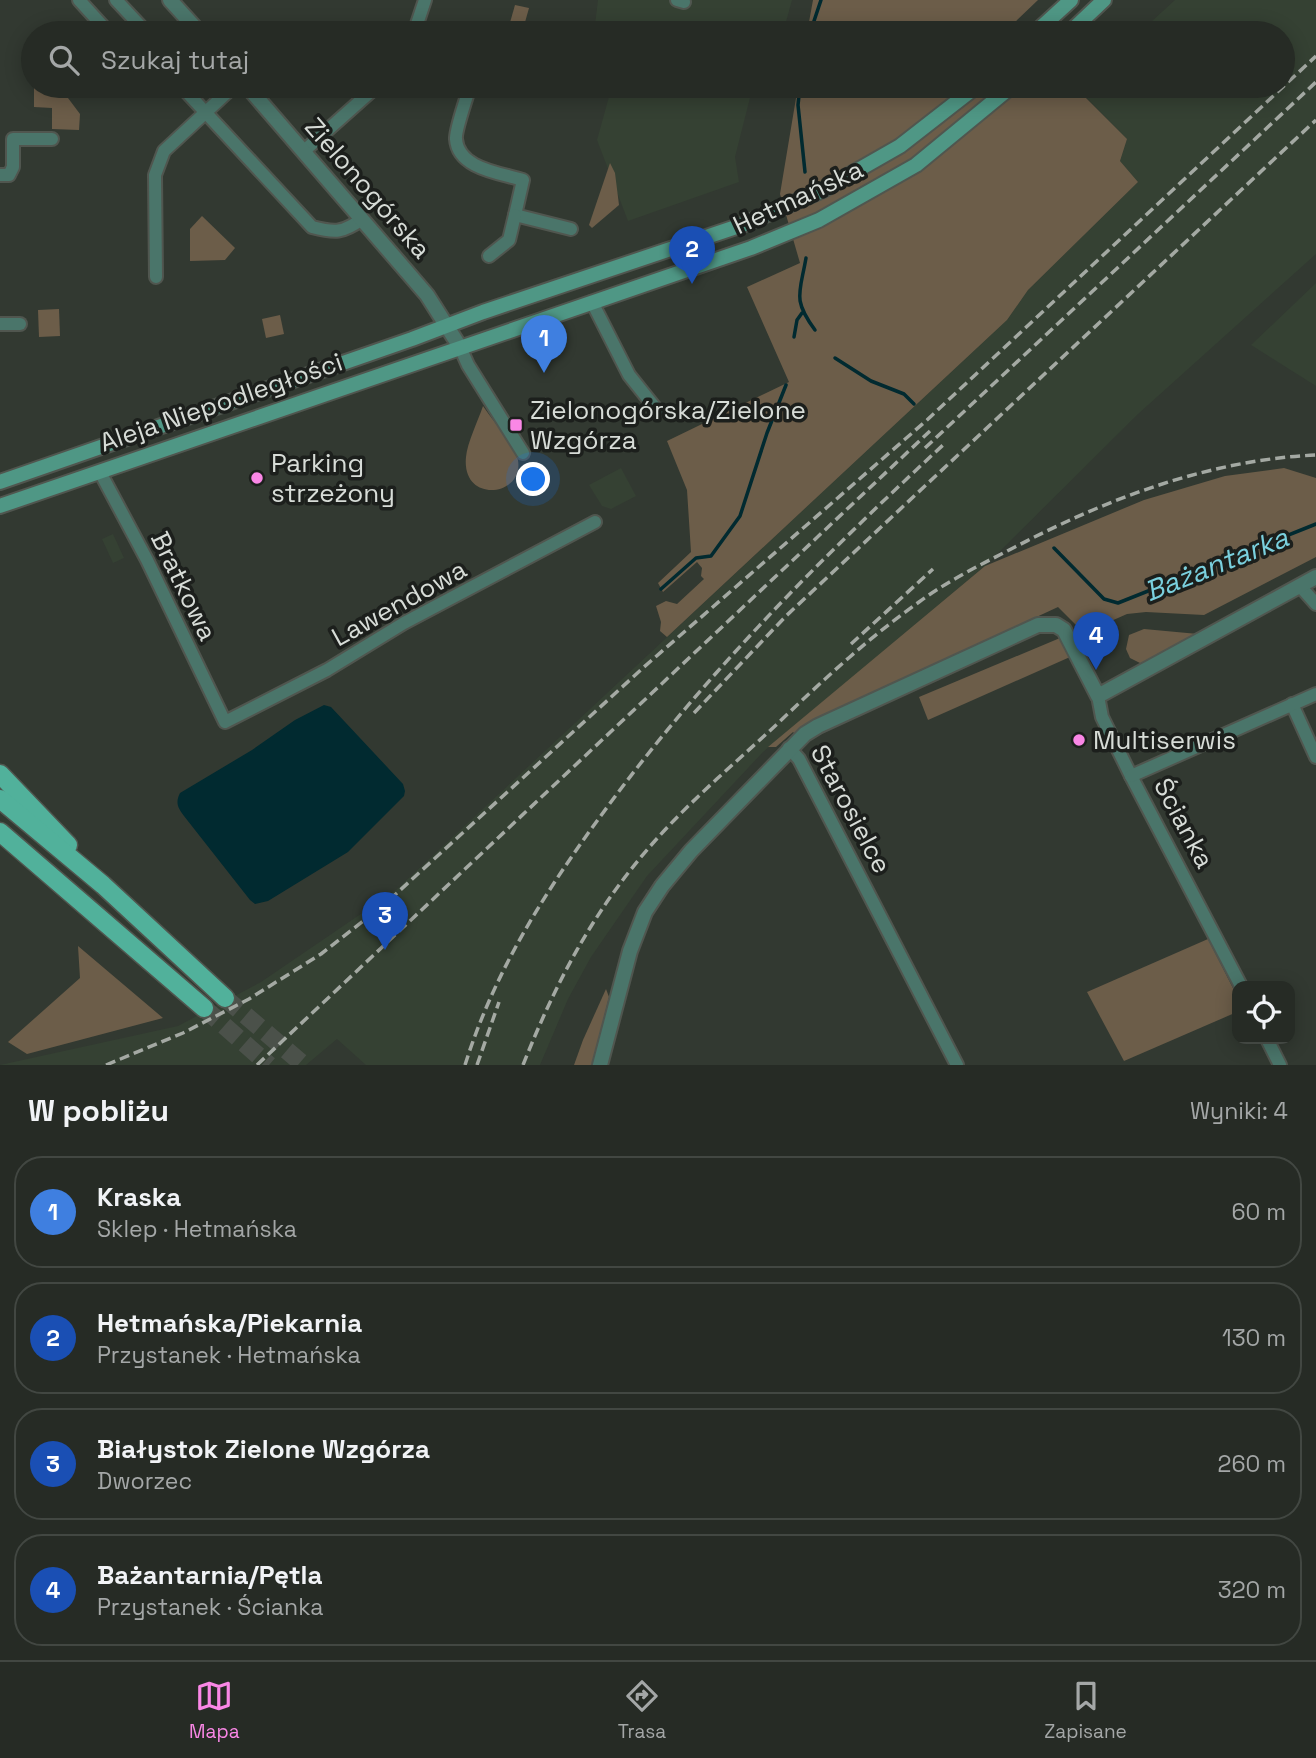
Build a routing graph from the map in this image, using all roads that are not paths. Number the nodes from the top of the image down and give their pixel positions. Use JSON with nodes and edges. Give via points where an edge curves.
{"nodes":[{"id":1,"x":79,"y":0,"type":"edge"},
{"id":2,"x":116,"y":0,"type":"edge"},
{"id":3,"x":170,"y":0,"type":"edge"},
{"id":4,"x":425,"y":0,"type":"edge"},
{"id":5,"x":1071,"y":0,"type":"edge"},
{"id":6,"x":1104,"y":0,"type":"edge"},
{"id":7,"x":98,"y":21,"type":"edge"},
{"id":8,"x":136,"y":21,"type":"edge"},
{"id":9,"x":189,"y":21,"type":"edge"},
{"id":10,"x":418,"y":21,"type":"edge"},
{"id":11,"x":1048,"y":21,"type":"edge"},
{"id":12,"x":1082,"y":21,"type":"edge"},
{"id":13,"x":191,"y":98,"type":"edge"},
{"id":14,"x":222,"y":98,"type":"edge"},
{"id":15,"x":258,"y":98,"type":"edge"},
{"id":16,"x":364,"y":98,"type":"edge"},
{"id":17,"x":467,"y":98,"type":"edge"},
{"id":18,"x":962,"y":98,"type":"edge"},
{"id":19,"x":997,"y":98,"type":"edge"},
{"id":20,"x":205,"y":114,"type":"junction"},
{"id":21,"x":52,"y":139,"type":"dead end"},
{"id":22,"x":304,"y":151,"type":"junction"},
{"id":23,"x":0,"y":175,"type":"edge"},
{"id":24,"x":515,"y":215,"type":"junction"},
{"id":25,"x":362,"y":219,"type":"junction"},
{"id":26,"x":742,"y":225,"type":"junction"},
{"id":27,"x":571,"y":229,"type":"dead end"},
{"id":28,"x":751,"y":248,"type":"junction"},
{"id":29,"x":489,"y":256,"type":"dead end"},
{"id":30,"x":156,"y":277,"type":"dead end"},
{"id":31,"x":592,"y":302,"type":"junction"},
{"id":32,"x":0,"y":324,"type":"edge"},
{"id":33,"x":20,"y":324,"type":"dead end"},
{"id":34,"x":447,"y":326,"type":"junction"},
{"id":35,"x":460,"y":348,"type":"junction"},
{"id":36,"x":657,"y":410,"type":"dead end"},
{"id":37,"x":523,"y":453,"type":"dead end"},
{"id":38,"x":100,"y":472,"type":"junction"},
{"id":39,"x":0,"y":482,"type":"edge"},
{"id":40,"x":0,"y":506,"type":"edge"},
{"id":41,"x":595,"y":522,"type":"dead end"},
{"id":42,"x":1316,"y":577,"type":"edge"},
{"id":43,"x":1300,"y":586,"type":"junction"},
{"id":44,"x":1316,"y":604,"type":"edge"},
{"id":45,"x":1038,"y":625,"type":"joint"},
{"id":46,"x":1316,"y":694,"type":"edge"},
{"id":47,"x":1098,"y":696,"type":"junction"},
{"id":48,"x":1292,"y":704,"type":"junction"},
{"id":49,"x":225,"y":722,"type":"joint"},
{"id":50,"x":789,"y":748,"type":"junction"},
{"id":51,"x":1316,"y":757,"type":"edge"},
{"id":52,"x":0,"y":774,"type":"edge"},
{"id":53,"x":1131,"y":776,"type":"junction"},
{"id":54,"x":0,"y":799,"type":"edge"},
{"id":55,"x":0,"y":832,"type":"edge"},
{"id":56,"x":0,"y":848,"type":"edge"},
{"id":57,"x":103,"y":885,"type":"junction"},
{"id":58,"x":67,"y":891,"type":"junction"},
{"id":59,"x":1238,"y":981,"type":"edge"},
{"id":60,"x":225,"y":998,"type":"tunnel mouth"},
{"id":61,"x":204,"y":1009,"type":"tunnel mouth"},
{"id":62,"x":1270,"y":1044,"type":"edge"},
{"id":63,"x":600,"y":1065,"type":"edge"},
{"id":64,"x":957,"y":1065,"type":"edge"},
{"id":65,"x":1280,"y":1065,"type":"edge"}],
"edges":[{"from":1,"to":7,"type":"street"},
{"from":2,"to":8,"type":"street"},
{"from":3,"to":9,"type":"street"},
{"from":4,"to":10,"type":"street"},
{"from":5,"to":11,"type":"main road"},
{"from":6,"to":12,"type":"main road"},
{"from":13,"to":20,"type":"street"},
{"from":14,"to":20,"type":"street"},
{"from":15,"to":22,"type":"street","name":"Zielonogórska"},
{"from":16,"to":22,"type":"street"},
{"from":17,"to":24,"type":"street","via":[[456,139],[463,155],[477,166],[523,180]]},
{"from":18,"to":26,"type":"main road","name":"Hetmańska","via":[[900,146],[823,190]]},
{"from":19,"to":28,"type":"main road","name":"Hetmańska","via":[[916,165],[819,220]]},
{"from":20,"to":25,"type":"street","via":[[312,227],[348,230]]},
{"from":20,"to":30,"type":"street","via":[[164,151],[155,175]]},
{"from":21,"to":23,"type":"street","via":[[13,139],[13,167],[9,175]]},
{"from":22,"to":25,"type":"street","name":"Zielonogórska"},
{"from":24,"to":27,"type":"street"},
{"from":24,"to":29,"type":"street","via":[[509,240]]},
{"from":25,"to":34,"type":"street","name":"Zielonogórska","via":[[427,295]]},
{"from":26,"to":28,"type":"main road"},
{"from":26,"to":34,"type":"main road","name":"Hetmańska"},
{"from":28,"to":31,"type":"main road","name":"Hetmańska"},
{"from":31,"to":35,"type":"main road","name":"Hetmańska"},
{"from":31,"to":36,"type":"street","via":[[629,374]]},
{"from":32,"to":33,"type":"street"},
{"from":34,"to":35,"type":"street","name":"Zielonogórska"},
{"from":34,"to":39,"type":"main road","name":"Aleja Niepodległości"},
{"from":35,"to":37,"type":"street"},
{"from":35,"to":38,"type":"main road","name":"Aleja Niepodległości"},
{"from":38,"to":40,"type":"main road","name":"Aleja Niepodległości"},
{"from":38,"to":49,"type":"street","name":"Bratkowa"},
{"from":41,"to":49,"type":"street","name":"Lawendowa"},
{"from":42,"to":43,"type":"street"},
{"from":43,"to":44,"type":"street"},
{"from":43,"to":47,"type":"street"},
{"from":45,"to":47,"type":"street","name":"Ścianka","via":[[1065,629]]},
{"from":45,"to":50,"type":"street","name":"Starosielce","via":[[818,726]]},
{"from":46,"to":48,"type":"street"},
{"from":47,"to":53,"type":"street","name":"Ścianka","via":[[1102,717]]},
{"from":48,"to":51,"type":"street"},
{"from":48,"to":53,"type":"street"},
{"from":50,"to":63,"type":"street","via":[[691,851],[645,912]]},
{"from":50,"to":64,"type":"street","name":"Starosielce","via":[[799,759]]},
{"from":52,"to":57,"type":"main road"},
{"from":53,"to":59,"type":"street","name":"Ścianka"},
{"from":54,"to":57,"type":"main road"},
{"from":55,"to":58,"type":"main road"},
{"from":56,"to":58,"type":"main road"},
{"from":57,"to":60,"type":"main road"},
{"from":58,"to":61,"type":"main road"},
{"from":62,"to":65,"type":"street"}]}
